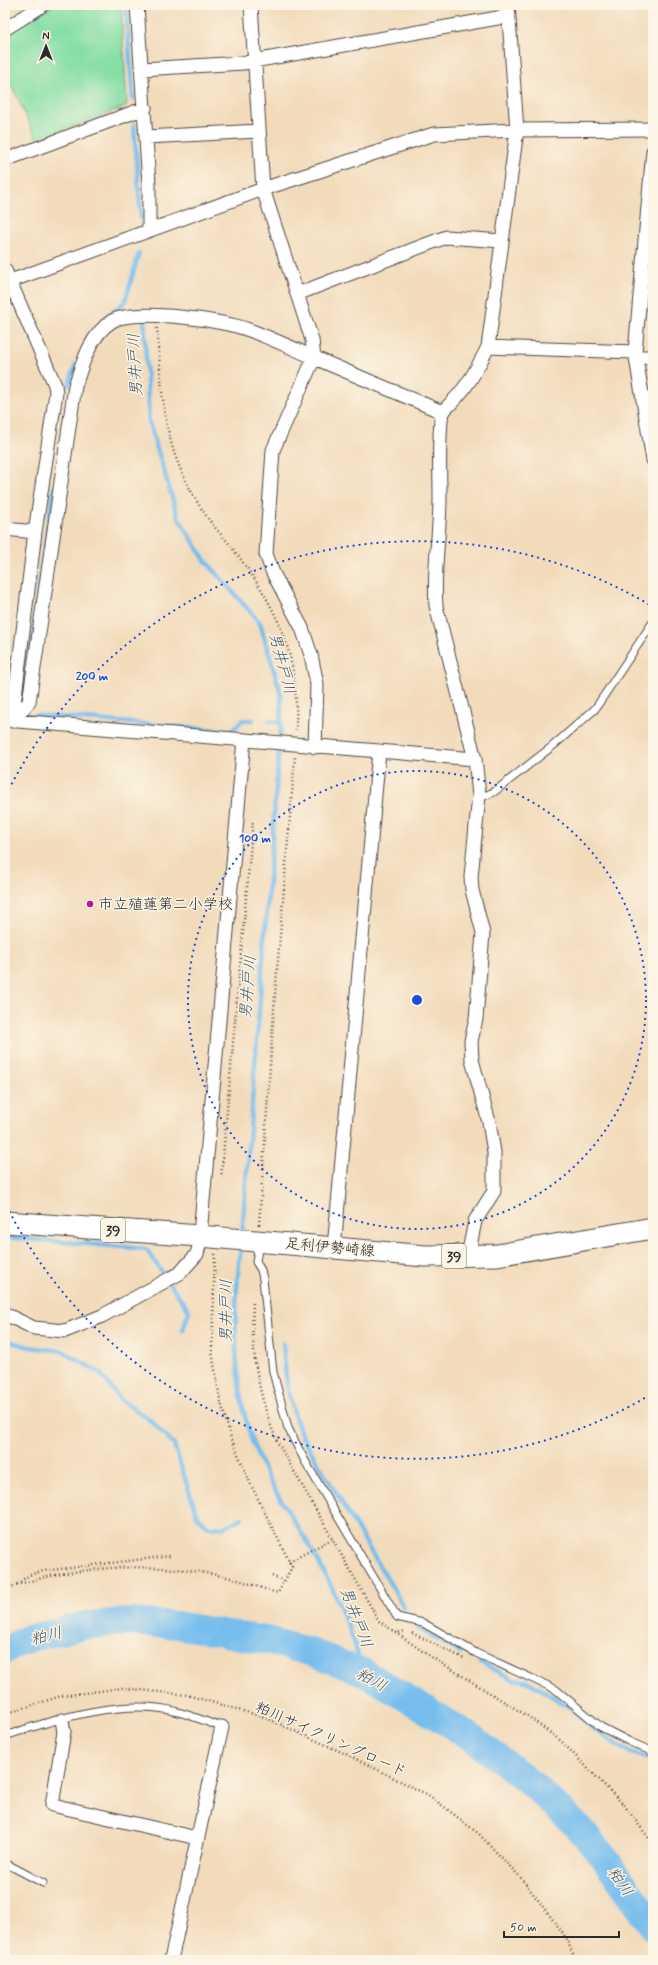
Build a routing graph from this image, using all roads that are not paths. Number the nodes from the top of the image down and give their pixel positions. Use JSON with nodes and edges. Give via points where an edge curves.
{"nodes":[{"id":1,"x":43,"y":5,"type":"edge"},
{"id":2,"x":137,"y":5,"type":"edge"},
{"id":3,"x":251,"y":5,"type":"edge"},
{"id":4,"x":508,"y":11,"type":"edge"},
{"id":5,"x":5,"y":29,"type":"edge"},
{"id":6,"x":254,"y":59,"type":"junction"},
{"id":7,"x":142,"y":70,"type":"junction"},
{"id":8,"x":145,"y":108,"type":"junction"},
{"id":9,"x":653,"y":129,"type":"edge"},
{"id":10,"x":517,"y":130,"type":"junction"},
{"id":11,"x":259,"y":131,"type":"junction"},
{"id":12,"x":146,"y":137,"type":"junction"},
{"id":13,"x":653,"y":151,"type":"edge"},
{"id":14,"x":5,"y":160,"type":"edge"},
{"id":15,"x":262,"y":189,"type":"junction"},
{"id":16,"x":650,"y":225,"type":"edge"},
{"id":17,"x":149,"y":231,"type":"junction"},
{"id":18,"x":502,"y":241,"type":"junction"},
{"id":19,"x":7,"y":278,"type":"edge"},
{"id":20,"x":297,"y":294,"type":"junction"},
{"id":21,"x":488,"y":347,"type":"junction"},
{"id":22,"x":635,"y":355,"type":"junction"},
{"id":23,"x":653,"y":357,"type":"edge"},
{"id":24,"x":314,"y":358,"type":"junction"},
{"id":25,"x":442,"y":412,"type":"junction"},
{"id":26,"x":653,"y":460,"type":"edge"},
{"id":27,"x":5,"y":528,"type":"edge"},
{"id":28,"x":35,"y":532,"type":"junction"},
{"id":29,"x":653,"y":622,"type":"edge"},
{"id":30,"x":9,"y":720,"type":"edge"},
{"id":31,"x":244,"y":740,"type":"junction"},
{"id":32,"x":316,"y":747,"type":"junction"},
{"id":33,"x":379,"y":751,"type":"junction"},
{"id":34,"x":475,"y":759,"type":"junction"},
{"id":35,"x":479,"y":798,"type":"junction"},
{"id":36,"x":5,"y":1222,"type":"edge"},
{"id":37,"x":653,"y":1228,"type":"edge"},
{"id":38,"x":257,"y":1237,"type":"junction"},
{"id":39,"x":212,"y":1240,"type":"junction"},
{"id":40,"x":334,"y":1248,"type":"junction"},
{"id":41,"x":465,"y":1256,"type":"junction"},
{"id":42,"x":5,"y":1314,"type":"edge"},
{"id":43,"x":62,"y":1720,"type":"junction"},
{"id":44,"x":222,"y":1727,"type":"joint"},
{"id":45,"x":5,"y":1736,"type":"edge"},
{"id":46,"x":653,"y":1752,"type":"edge"},
{"id":47,"x":197,"y":1838,"type":"junction"},
{"id":48,"x":5,"y":1863,"type":"edge"},
{"id":49,"x":43,"y":1883,"type":"dead end"},
{"id":50,"x":171,"y":1960,"type":"edge"}],
"edges":[{"from":1,"to":5,"type":"street"},
{"from":2,"to":7,"type":"street"},
{"from":3,"to":6,"type":"street"},
{"from":4,"to":6,"type":"street"},
{"from":4,"to":10,"type":"street"},
{"from":6,"to":7,"type":"street","via":[[243,63]]},
{"from":6,"to":11,"type":"street"},
{"from":7,"to":8,"type":"street"},
{"from":8,"to":12,"type":"street"},
{"from":8,"to":14,"type":"street"},
{"from":9,"to":10,"type":"street"},
{"from":10,"to":15,"type":"street","via":[[434,134]]},
{"from":10,"to":18,"type":"street"},
{"from":11,"to":12,"type":"street"},
{"from":11,"to":15,"type":"street"},
{"from":12,"to":17,"type":"street"},
{"from":13,"to":16,"type":"street"},
{"from":15,"to":17,"type":"street"},
{"from":15,"to":20,"type":"street"},
{"from":16,"to":22,"type":"street"},
{"from":17,"to":19,"type":"street"},
{"from":18,"to":20,"type":"street","via":[[446,237]]},
{"from":18,"to":21,"type":"street"},
{"from":19,"to":28,"type":"street","via":[[55,385],[56,394]]},
{"from":20,"to":24,"type":"street","via":[[312,340]]},
{"from":21,"to":22,"type":"street"},
{"from":21,"to":25,"type":"street","via":[[473,377]]},
{"from":22,"to":23,"type":"street"},
{"from":22,"to":26,"type":"street"},
{"from":24,"to":25,"type":"street"},
{"from":24,"to":30,"type":"street","via":[[248,329],[190,318],[156,315],[126,317],[112,320],[100,330],[84,359],[75,386],[29,702]]},
{"from":24,"to":32,"type":"street","via":[[273,450],[266,554],[273,573],[302,628],[311,655],[317,684]]},
{"from":25,"to":34,"type":"street","via":[[439,528],[434,585],[436,606]]},
{"from":27,"to":28,"type":"street"},
{"from":28,"to":30,"type":"street"},
{"from":29,"to":35,"type":"lane","via":[[595,709],[494,792]]},
{"from":30,"to":31,"type":"street"},
{"from":31,"to":32,"type":"street"},
{"from":31,"to":39,"type":"street"},
{"from":32,"to":33,"type":"street"},
{"from":33,"to":34,"type":"street"},
{"from":33,"to":40,"type":"street"},
{"from":34,"to":35,"type":"street"},
{"from":35,"to":41,"type":"street","via":[[471,877],[483,933],[476,1019],[471,1041],[472,1060],[489,1122],[494,1152],[494,1191],[475,1221],[470,1246]]},
{"from":36,"to":39,"type":"main road","name":"足利伊勢崎線","number":"39"},
{"from":37,"to":41,"type":"main road","name":"足利伊勢崎線","number":"39","via":[[496,1255]]},
{"from":38,"to":39,"type":"main road","name":"足利伊勢崎線","number":"39"},
{"from":38,"to":40,"type":"main road","name":"足利伊勢崎線","number":"39"},
{"from":38,"to":46,"type":"lane","via":[[256,1262],[263,1279],[274,1372],[282,1412],[305,1461],[397,1618],[423,1623],[476,1653],[555,1689],[601,1727]]},
{"from":39,"to":42,"type":"street","via":[[180,1273],[102,1316],[65,1331],[34,1328]]},
{"from":40,"to":41,"type":"main road","name":"足利伊勢崎線","number":"39","via":[[425,1256]]},
{"from":43,"to":44,"type":"lane","via":[[100,1709],[139,1707],[177,1711]]},
{"from":43,"to":45,"type":"lane"},
{"from":43,"to":47,"type":"street","via":[[64,1732],[52,1805]]},
{"from":44,"to":47,"type":"street"},
{"from":47,"to":50,"type":"street"},
{"from":48,"to":49,"type":"lane"}]}
